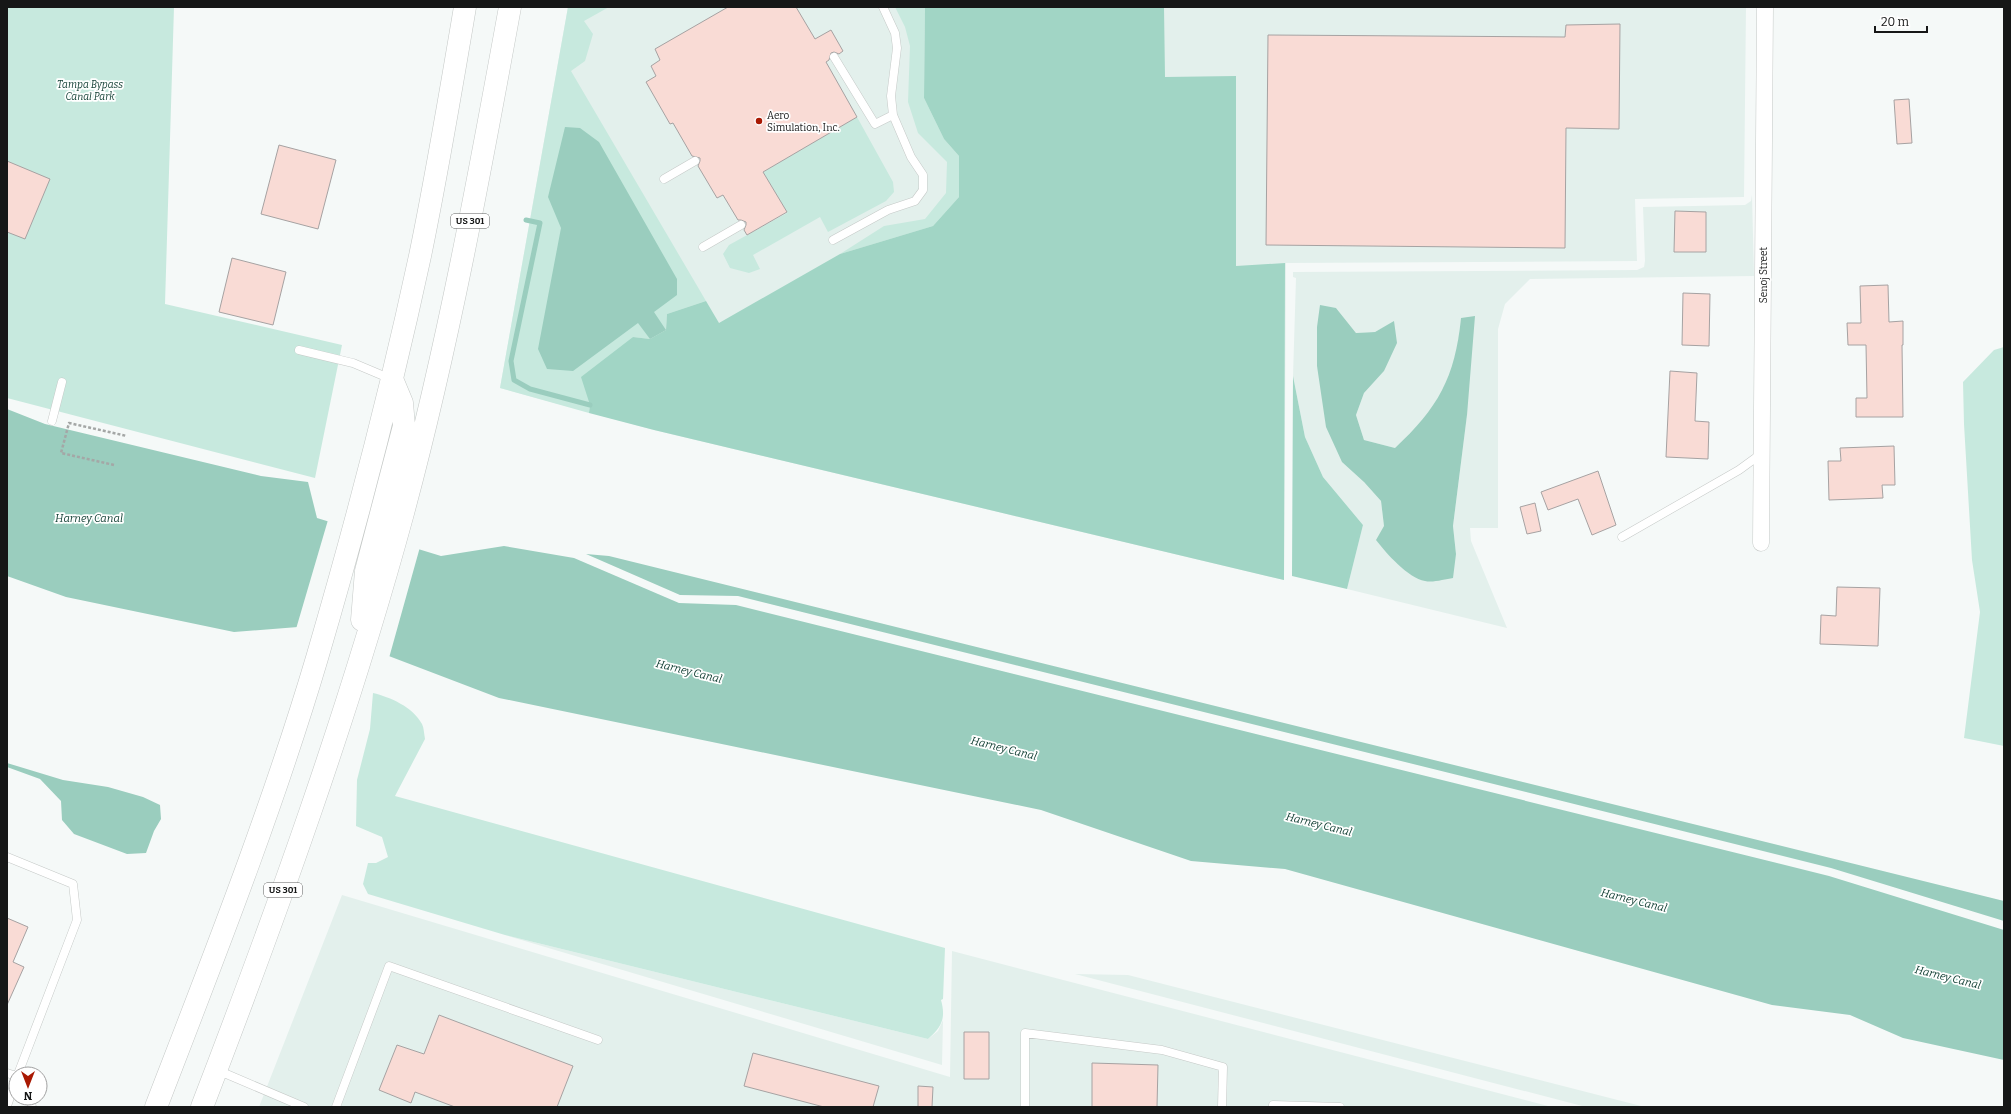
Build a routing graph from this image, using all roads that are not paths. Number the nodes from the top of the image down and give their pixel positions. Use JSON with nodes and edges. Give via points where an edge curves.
{"nodes":[{"id":1,"x":465,"y":7,"type":"edge"},
{"id":2,"x":510,"y":7,"type":"edge"},
{"id":3,"x":882,"y":7,"type":"edge"},
{"id":4,"x":1765,"y":7,"type":"edge"},
{"id":5,"x":834,"y":57,"type":"dead end"},
{"id":6,"x":893,"y":115,"type":"junction"},
{"id":7,"x":695,"y":161,"type":"dead end"},
{"id":8,"x":664,"y":180,"type":"dead end"},
{"id":9,"x":741,"y":225,"type":"dead end"},
{"id":10,"x":833,"y":240,"type":"dead end"},
{"id":11,"x":703,"y":247,"type":"dead end"},
{"id":12,"x":299,"y":350,"type":"dead end"},
{"id":13,"x":392,"y":379,"type":"junction"},
{"id":14,"x":62,"y":382,"type":"dead end"},
{"id":15,"x":52,"y":421,"type":"dead end"},
{"id":16,"x":1761,"y":454,"type":"junction"},
{"id":17,"x":393,"y":510,"type":"junction"},
{"id":18,"x":1622,"y":537,"type":"dead end"},
{"id":19,"x":1761,"y":543,"type":"dead end"},
{"id":20,"x":7,"y":857,"type":"edge"},
{"id":21,"x":598,"y":1040,"type":"dead end"},
{"id":22,"x":21,"y":1066,"type":"edge"},
{"id":23,"x":216,"y":1070,"type":"junction"},
{"id":24,"x":156,"y":1107,"type":"edge"},
{"id":25,"x":202,"y":1107,"type":"edge"},
{"id":26,"x":304,"y":1107,"type":"edge"},
{"id":27,"x":336,"y":1107,"type":"edge"},
{"id":28,"x":1025,"y":1107,"type":"edge"},
{"id":29,"x":1222,"y":1107,"type":"edge"},
{"id":30,"x":1273,"y":1107,"type":"edge"},
{"id":31,"x":1340,"y":1107,"type":"edge"}],
"edges":[{"from":1,"to":13,"type":"main road","via":[[420,254]]},
{"from":2,"to":17,"type":"main road","number":"US 301","via":[[463,259],[440,363]]},
{"from":3,"to":6,"type":"lane","via":[[895,33],[897,48],[891,96]]},
{"from":4,"to":16,"type":"street","name":"Senoj Street"},
{"from":5,"to":6,"type":"lane","via":[[875,124]]},
{"from":6,"to":10,"type":"lane","via":[[911,157],[923,175],[923,190],[915,201],[888,210]]},
{"from":7,"to":8,"type":"lane"},
{"from":9,"to":11,"type":"lane"},
{"from":12,"to":13,"type":"lane","via":[[352,363]]},
{"from":13,"to":17,"type":"main road","via":[[402,403],[404,426]]},
{"from":13,"to":24,"type":"main road","via":[[317,659],[269,808]]},
{"from":14,"to":15,"type":"lane"},
{"from":16,"to":18,"type":"lane","via":[[1740,470]]},
{"from":16,"to":19,"type":"street","name":"Senoj Street"},
{"from":17,"to":23,"type":"main road","number":"US 301","via":[[358,671],[268,935]]},
{"from":20,"to":22,"type":"lane","via":[[73,884],[77,920]]},
{"from":21,"to":27,"type":"lane","via":[[389,966]]},
{"from":23,"to":25,"type":"main road","number":"US 301"},
{"from":23,"to":26,"type":"lane"},
{"from":28,"to":29,"type":"lane","via":[[1025,1033],[1162,1050],[1222,1067]]},
{"from":30,"to":31,"type":"lane"}]}
